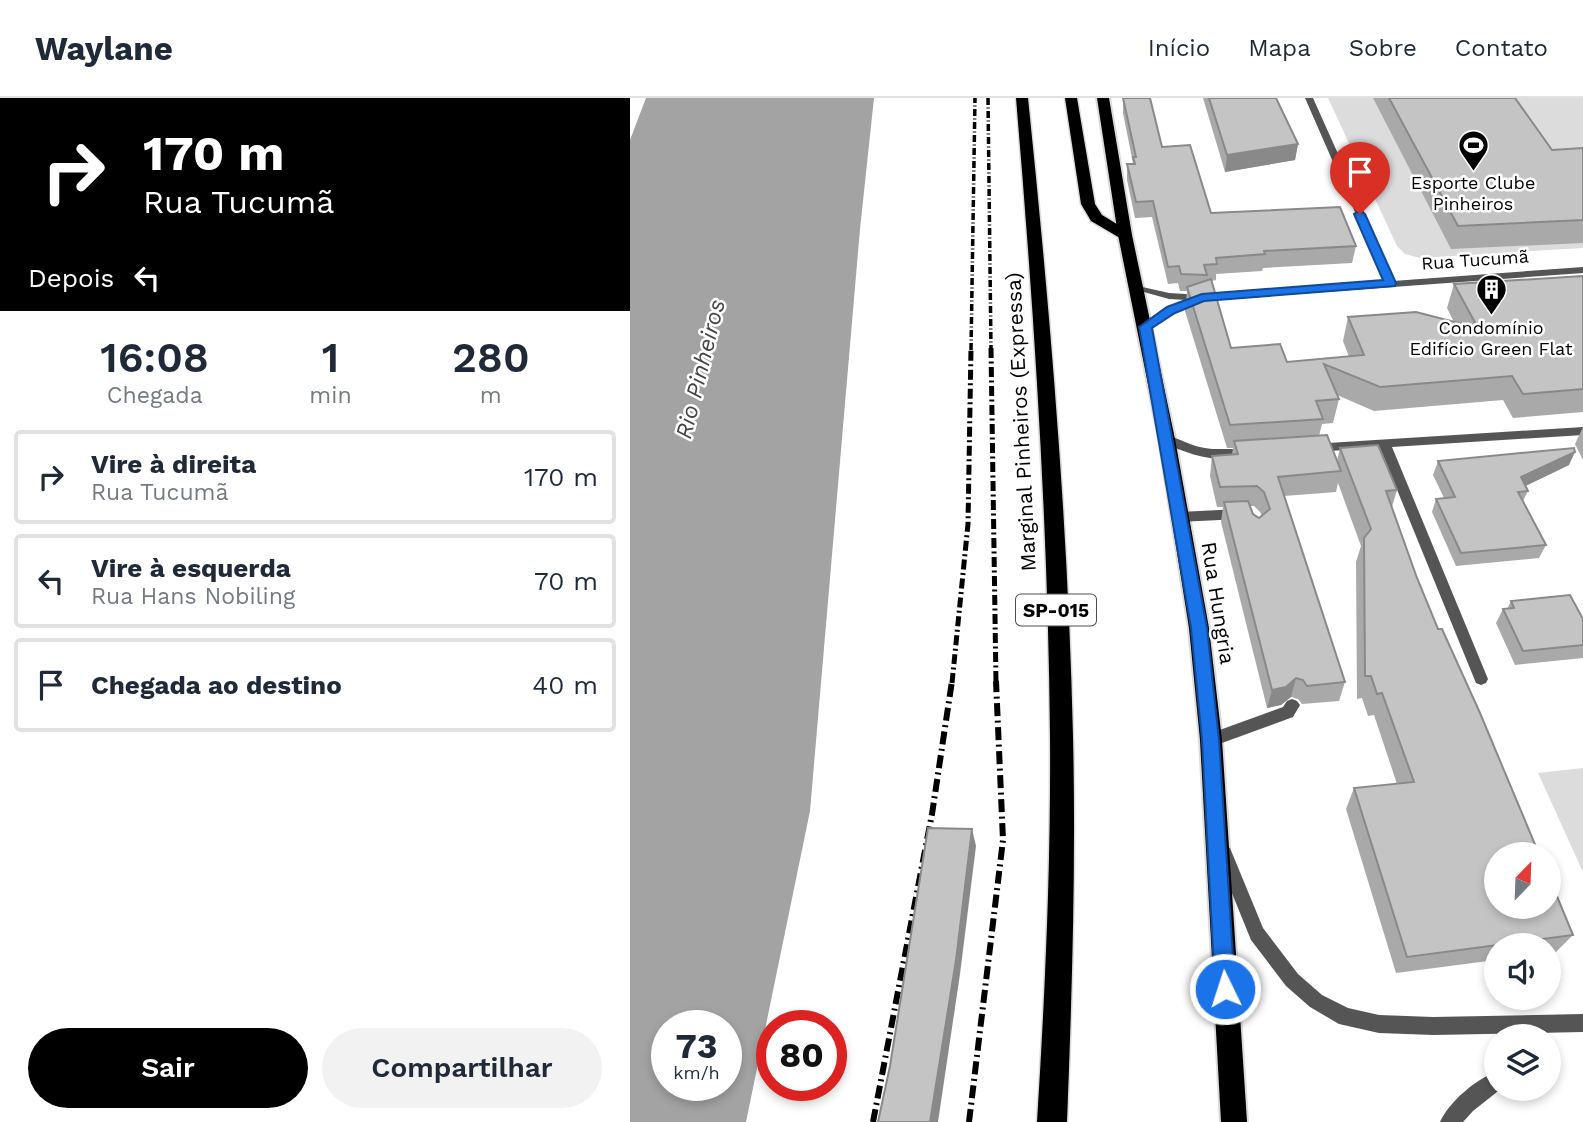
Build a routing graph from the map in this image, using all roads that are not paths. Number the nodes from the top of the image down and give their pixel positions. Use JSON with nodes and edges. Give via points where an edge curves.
{"nodes":[{"id":1,"x":1022,"y":98,"type":"edge"},
{"id":2,"x":1072,"y":98,"type":"edge"},
{"id":3,"x":1103,"y":98,"type":"edge"},
{"id":4,"x":1309,"y":98,"type":"edge"},
{"id":5,"x":1125,"y":235,"type":"junction"},
{"id":6,"x":1583,"y":270,"type":"edge"},
{"id":7,"x":1391,"y":283,"type":"junction"},
{"id":8,"x":1138,"y":289,"type":"junction"},
{"id":9,"x":1202,"y":298,"type":"junction"},
{"id":10,"x":1145,"y":327,"type":"junction"},
{"id":11,"x":1583,"y":431,"type":"edge"},
{"id":12,"x":1167,"y":439,"type":"junction"},
{"id":13,"x":1384,"y":442,"type":"junction"},
{"id":14,"x":1293,"y":450,"type":"edge"},
{"id":15,"x":1255,"y":453,"type":"edge"},
{"id":16,"x":1180,"y":517,"type":"junction"},
{"id":17,"x":1254,"y":521,"type":"edge"},
{"id":18,"x":1481,"y":679,"type":"dead end"},
{"id":19,"x":1293,"y":705,"type":"edge"},
{"id":20,"x":1211,"y":740,"type":"junction"},
{"id":21,"x":1214,"y":830,"type":"junction"},
{"id":22,"x":1583,"y":1023,"type":"edge"},
{"id":23,"x":1484,"y":1029,"type":"edge"},
{"id":24,"x":1561,"y":1030,"type":"edge"},
{"id":25,"x":1484,"y":1090,"type":"edge"},
{"id":26,"x":1052,"y":1122,"type":"edge"},
{"id":27,"x":1234,"y":1122,"type":"edge"},
{"id":28,"x":1450,"y":1122,"type":"edge"}],
"edges":[{"from":1,"to":26,"type":"highway","name":"Marginal Pinheiros (Expressa)","number":"SP-015","via":[[1050,435],[1061,735],[1060,999]]},
{"from":2,"to":5,"type":"highway","via":[[1088,204],[1096,218]]},
{"from":3,"to":5,"type":"highway","name":"Rua Hungria"},
{"from":4,"to":7,"type":"street"},
{"from":5,"to":8,"type":"highway","name":"Rua Hungria"},
{"from":6,"to":7,"type":"street","name":"Rua Tucumã"},
{"from":7,"to":9,"type":"street","name":"Rua Tucumã"},
{"from":8,"to":9,"type":"street","name":"Rua Tucumã"},
{"from":8,"to":10,"type":"highway","name":"Rua Hungria"},
{"from":9,"to":10,"type":"street","name":"Rua Tucumã"},
{"from":10,"to":12,"type":"highway","name":"Rua Hungria"},
{"from":11,"to":13,"type":"street"},
{"from":12,"to":15,"type":"street","via":[[1204,453]]},
{"from":12,"to":16,"type":"highway","name":"Rua Hungria"},
{"from":13,"to":14,"type":"street"},
{"from":13,"to":18,"type":"street"},
{"from":16,"to":17,"type":"street","via":[[1252,513]]},
{"from":16,"to":20,"type":"highway","name":"Rua Hungria","via":[[1199,628]]},
{"from":19,"to":20,"type":"street","via":[[1288,712]]},
{"from":20,"to":21,"type":"highway","name":"Rua Hungria"},
{"from":21,"to":23,"type":"street","via":[[1256,934],[1292,980],[1317,1001],[1346,1017],[1379,1024]]},
{"from":21,"to":27,"type":"highway","name":"Rua Hungria"},
{"from":22,"to":24,"type":"street"},
{"from":25,"to":28,"type":"street"}]}
